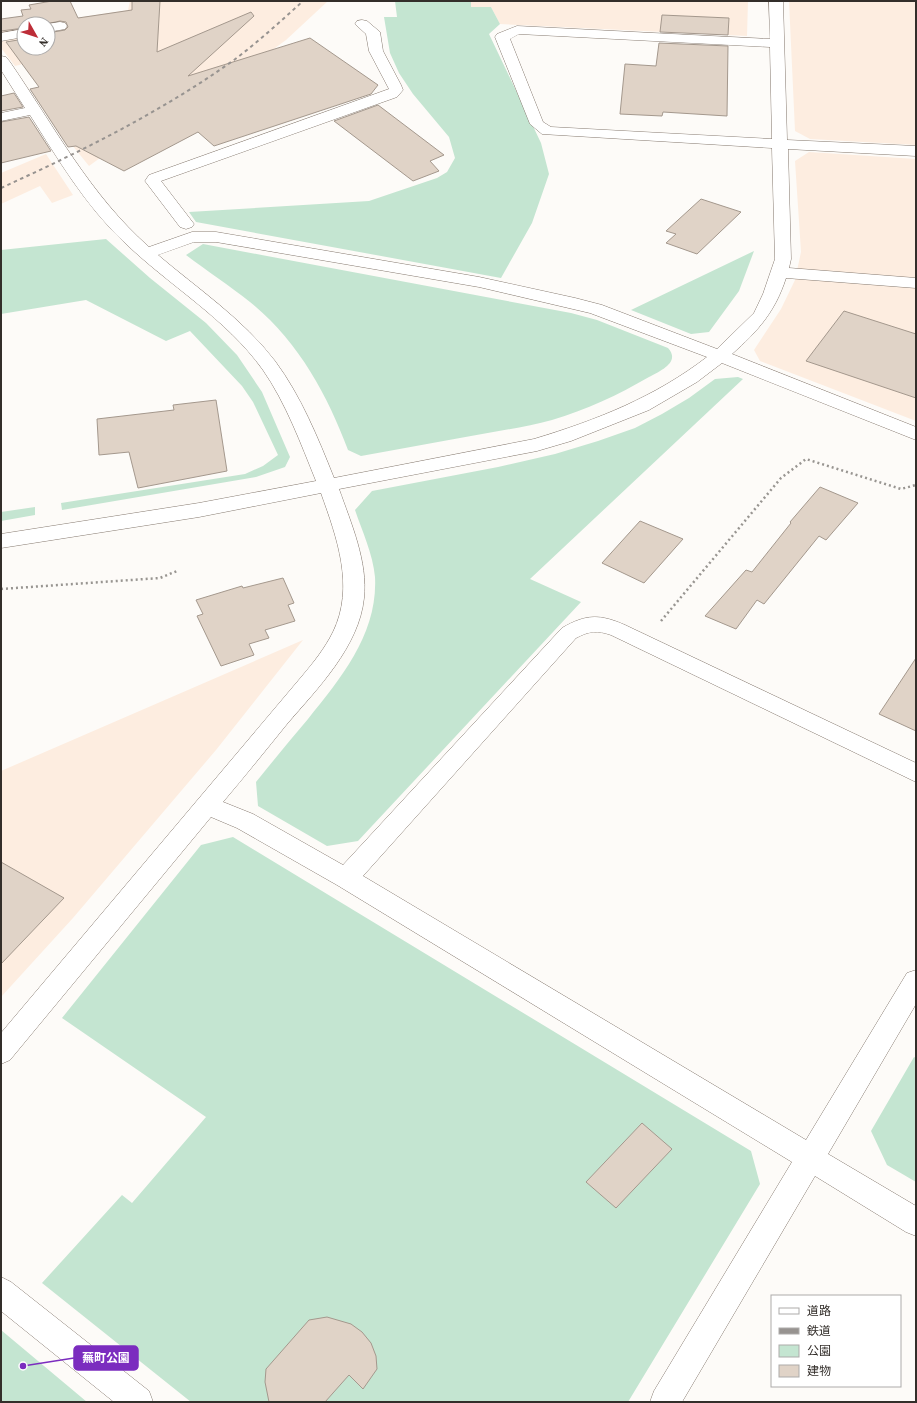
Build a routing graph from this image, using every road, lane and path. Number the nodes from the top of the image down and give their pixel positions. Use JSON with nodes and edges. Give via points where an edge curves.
{"nodes":[{"id":1,"x":776,"y":1,"type":"edge"},
{"id":2,"x":362,"y":24,"type":"dead end"},
{"id":3,"x":16,"y":34,"type":"edge"},
{"id":4,"x":1,"y":38,"type":"edge"},
{"id":5,"x":777,"y":43,"type":"junction"},
{"id":6,"x":1,"y":60,"type":"edge"},
{"id":7,"x":34,"y":110,"type":"junction"},
{"id":8,"x":1,"y":117,"type":"edge"},
{"id":9,"x":780,"y":144,"type":"junction"},
{"id":10,"x":916,"y":151,"type":"edge"},
{"id":11,"x":186,"y":224,"type":"dead end"},
{"id":12,"x":146,"y":254,"type":"junction"},
{"id":13,"x":779,"y":272,"type":"junction"},
{"id":14,"x":916,"y":283,"type":"edge"},
{"id":15,"x":719,"y":357,"type":"junction"},
{"id":16,"x":916,"y":434,"type":"edge"},
{"id":17,"x":327,"y":485,"type":"junction"},
{"id":18,"x":916,"y":485,"type":"edge"},
{"id":19,"x":1,"y":541,"type":"edge"},
{"id":20,"x":177,"y":571,"type":"dead end"},
{"id":21,"x":1,"y":589,"type":"edge"},
{"id":22,"x":643,"y":642,"type":"junction"},
{"id":23,"x":916,"y":773,"type":"edge"},
{"id":24,"x":208,"y":806,"type":"junction"},
{"id":25,"x":346,"y":878,"type":"junction"},
{"id":26,"x":916,"y":981,"type":"edge"},
{"id":27,"x":1,"y":1052,"type":"edge"},
{"id":28,"x":810,"y":1159,"type":"junction"},
{"id":29,"x":916,"y":1222,"type":"edge"},
{"id":30,"x":1,"y":1292,"type":"edge"},
{"id":31,"x":138,"y":1402,"type":"edge"},
{"id":32,"x":665,"y":1402,"type":"edge"}],
"edges":[{"from":1,"to":5,"type":"street"},
{"from":2,"to":11,"type":"street","via":[[373,32],[376,51],[396,90],[392,94],[162,173],[154,178]]},
{"from":3,"to":4,"type":"street"},
{"from":5,"to":9,"type":"street"},
{"from":5,"to":9,"type":"street","via":[[517,30],[502,37],[536,124],[547,131]]},
{"from":6,"to":7,"type":"street"},
{"from":7,"to":8,"type":"street"},
{"from":7,"to":12,"type":"street","via":[[70,166],[114,222]]},
{"from":9,"to":10,"type":"street"},
{"from":9,"to":13,"type":"street","via":[[783,259]]},
{"from":12,"to":15,"type":"street","via":[[192,237],[216,237],[479,282],[596,309]]},
{"from":12,"to":17,"type":"street","via":[[227,321],[272,370],[286,394]]},
{"from":13,"to":14,"type":"street"},
{"from":13,"to":15,"type":"street","via":[[772,294],[761,314]]},
{"from":15,"to":16,"type":"street"},
{"from":15,"to":17,"type":"street","via":[[699,374],[671,391],[641,407],[584,431],[510,451]]},
{"from":17,"to":19,"type":"street","via":[[104,526]]},
{"from":17,"to":24,"type":"street","via":[[348,548],[354,576],[354,597],[348,624],[336,650]]},
{"from":18,"to":22,"type":"path","via":[[901,489],[806,459],[781,478]]},
{"from":20,"to":21,"type":"path","via":[[160,578]]},
{"from":22,"to":23,"type":"street"},
{"from":22,"to":25,"type":"street","via":[[600,623],[582,625],[569,633]]},
{"from":24,"to":25,"type":"street","via":[[245,821]]},
{"from":24,"to":27,"type":"street"},
{"from":25,"to":28,"type":"street"},
{"from":26,"to":28,"type":"street"},
{"from":28,"to":29,"type":"street"},
{"from":28,"to":32,"type":"street"},
{"from":30,"to":31,"type":"street"}]}
